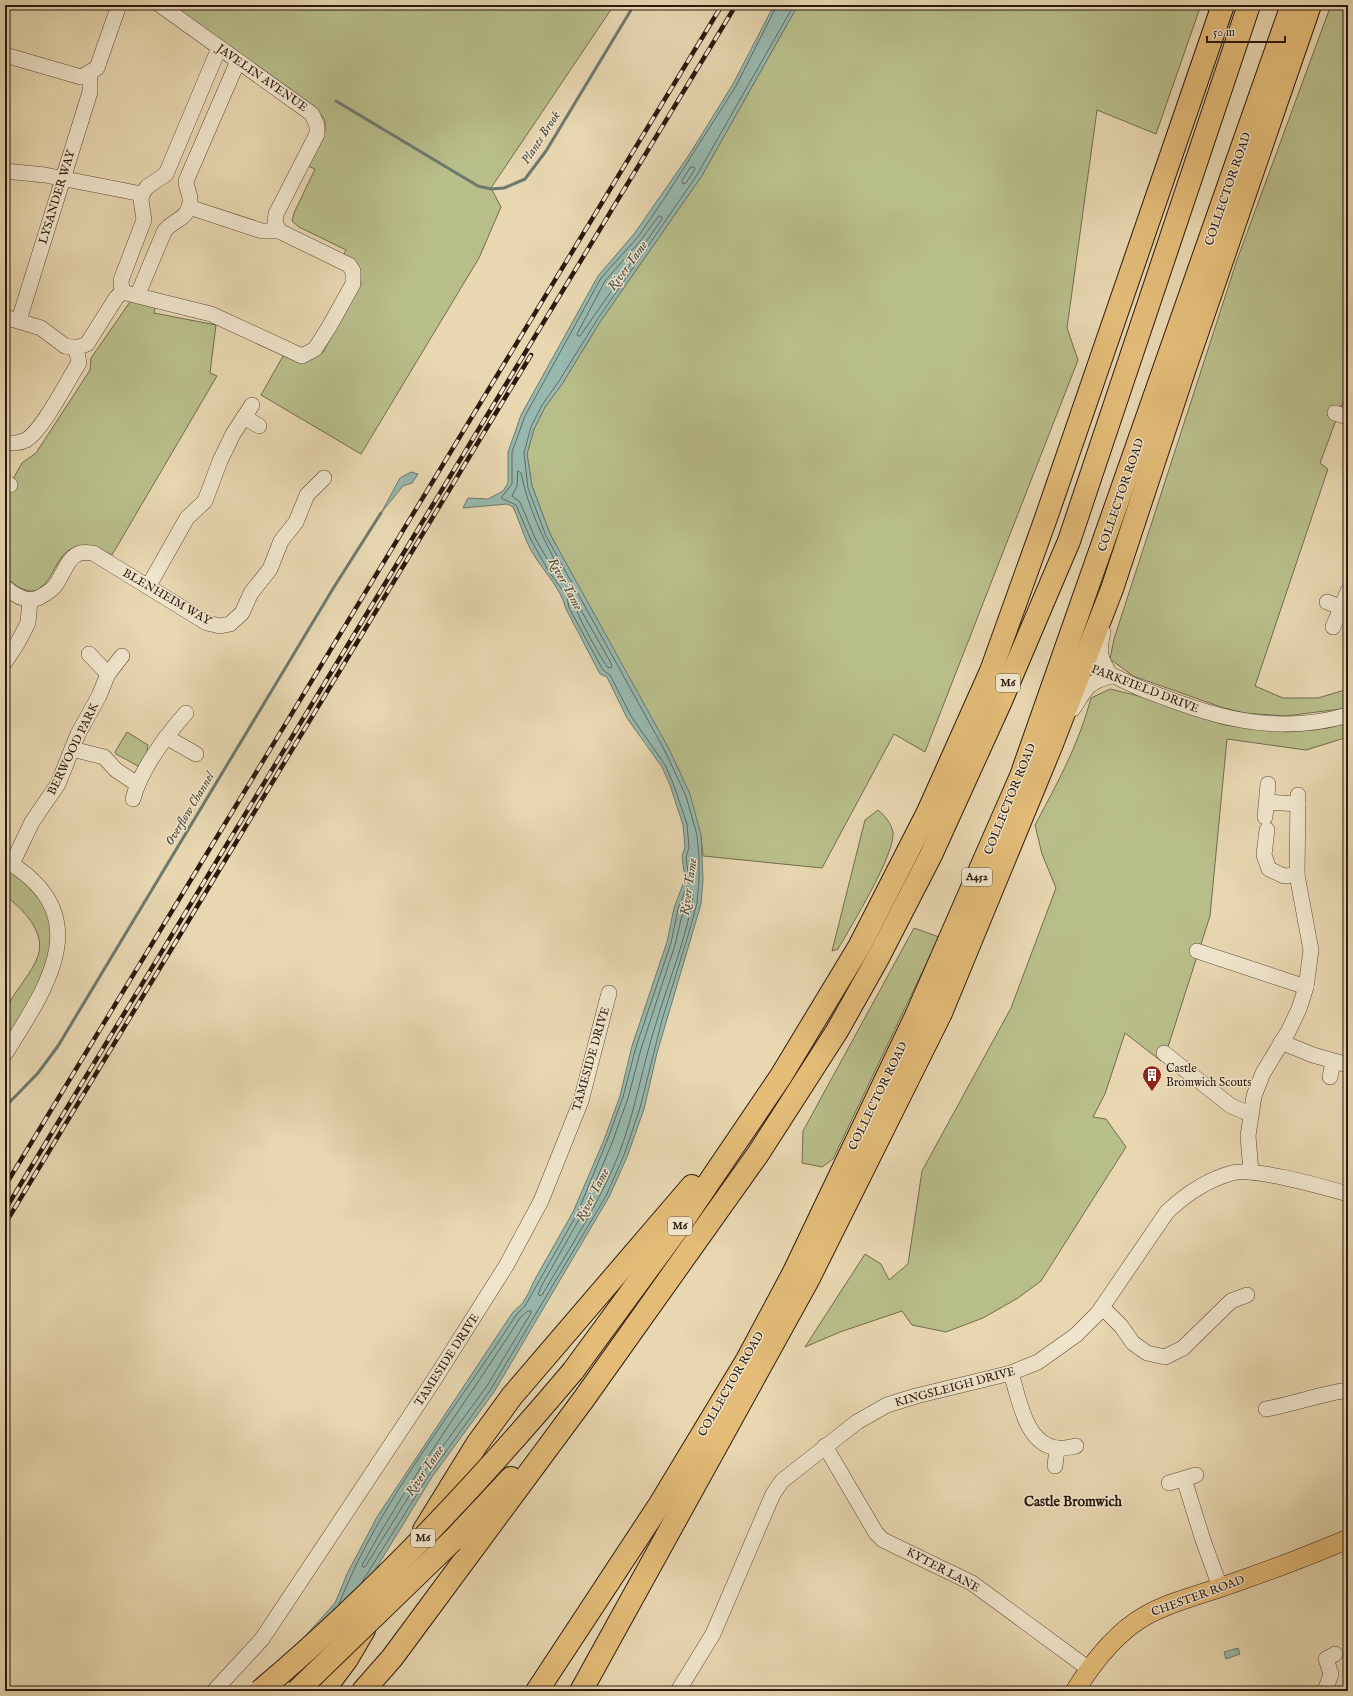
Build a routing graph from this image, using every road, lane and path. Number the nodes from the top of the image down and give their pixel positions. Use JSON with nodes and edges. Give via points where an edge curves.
{"nodes":[{"id":1,"x":119,"y":5,"type":"edge"},
{"id":2,"x":160,"y":5,"type":"edge"},
{"id":3,"x":1223,"y":5,"type":"edge"},
{"id":4,"x":1249,"y":5,"type":"edge"},
{"id":5,"x":1292,"y":5,"type":"edge"},
{"id":6,"x":1310,"y":5,"type":"edge"},
{"id":7,"x":219,"y":48,"type":"junction"},
{"id":8,"x":5,"y":55,"type":"edge"},
{"id":9,"x":238,"y":61,"type":"junction"},
{"id":10,"x":90,"y":73,"type":"junction"},
{"id":11,"x":5,"y":171,"type":"edge"},
{"id":12,"x":62,"y":179,"type":"junction"},
{"id":13,"x":142,"y":194,"type":"junction"},
{"id":14,"x":189,"y":207,"type":"junction"},
{"id":15,"x":279,"y":231,"type":"junction"},
{"id":16,"x":122,"y":292,"type":"junction"},
{"id":17,"x":138,"y":294,"type":"junction"},
{"id":18,"x":12,"y":319,"type":"edge"},
{"id":19,"x":76,"y":348,"type":"junction"},
{"id":20,"x":259,"y":426,"type":"dead end"},
{"id":21,"x":5,"y":442,"type":"edge"},
{"id":22,"x":327,"y":477,"type":"dead end"},
{"id":23,"x":148,"y":586,"type":"junction"},
{"id":24,"x":5,"y":587,"type":"edge"},
{"id":25,"x":1112,"y":589,"type":"junction"},
{"id":26,"x":1348,"y":591,"type":"edge"},
{"id":27,"x":30,"y":600,"type":"junction"},
{"id":28,"x":1333,"y":627,"type":"dead end"},
{"id":29,"x":89,"y":654,"type":"dead end"},
{"id":30,"x":122,"y":656,"type":"dead end"},
{"id":31,"x":5,"y":662,"type":"edge"},
{"id":32,"x":1083,"y":666,"type":"junction"},
{"id":33,"x":108,"y":674,"type":"junction"},
{"id":34,"x":1111,"y":676,"type":"junction"},
{"id":35,"x":186,"y":713,"type":"dead end"},
{"id":36,"x":1348,"y":715,"type":"edge"},
{"id":37,"x":166,"y":737,"type":"junction"},
{"id":38,"x":1052,"y":744,"type":"junction"},
{"id":39,"x":72,"y":749,"type":"junction"},
{"id":40,"x":196,"y":754,"type":"dead end"},
{"id":41,"x":1021,"y":776,"type":"junction"},
{"id":42,"x":137,"y":784,"type":"junction"},
{"id":43,"x":1268,"y":784,"type":"dead end"},
{"id":44,"x":133,"y":799,"type":"dead end"},
{"id":45,"x":1266,"y":816,"type":"junction"},
{"id":46,"x":8,"y":862,"type":"edge"},
{"id":47,"x":1297,"y":875,"type":"junction"},
{"id":48,"x":1197,"y":951,"type":"dead end"},
{"id":49,"x":1306,"y":987,"type":"junction"},
{"id":50,"x":610,"y":992,"type":"dead end"},
{"id":51,"x":1281,"y":1042,"type":"junction"},
{"id":52,"x":1164,"y":1053,"type":"dead end"},
{"id":53,"x":5,"y":1054,"type":"edge"},
{"id":54,"x":1333,"y":1062,"type":"junction"},
{"id":55,"x":1348,"y":1065,"type":"edge"},
{"id":56,"x":781,"y":1076,"type":"junction"},
{"id":57,"x":1330,"y":1077,"type":"dead end"},
{"id":58,"x":1250,"y":1114,"type":"junction"},
{"id":59,"x":1251,"y":1172,"type":"junction"},
{"id":60,"x":1348,"y":1194,"type":"edge"},
{"id":61,"x":1247,"y":1295,"type":"dead end"},
{"id":62,"x":650,"y":1306,"type":"junction"},
{"id":63,"x":1102,"y":1307,"type":"junction"},
{"id":64,"x":1011,"y":1373,"type":"junction"},
{"id":65,"x":1348,"y":1390,"type":"edge"},
{"id":66,"x":1266,"y":1409,"type":"dead end"},
{"id":67,"x":825,"y":1446,"type":"junction"},
{"id":68,"x":1076,"y":1446,"type":"dead end"},
{"id":69,"x":1057,"y":1448,"type":"junction"},
{"id":70,"x":1055,"y":1466,"type":"dead end"},
{"id":71,"x":1169,"y":1484,"type":"dead end"},
{"id":72,"x":1348,"y":1539,"type":"edge"},
{"id":73,"x":1220,"y":1587,"type":"junction"},
{"id":74,"x":1335,"y":1654,"type":"dead end"},
{"id":75,"x":1089,"y":1669,"type":"junction"},
{"id":76,"x":214,"y":1691,"type":"edge"},
{"id":77,"x":260,"y":1691,"type":"edge"},
{"id":78,"x":297,"y":1691,"type":"edge"},
{"id":79,"x":323,"y":1691,"type":"edge"},
{"id":80,"x":363,"y":1691,"type":"edge"},
{"id":81,"x":537,"y":1691,"type":"edge"},
{"id":82,"x":581,"y":1691,"type":"edge"},
{"id":83,"x":678,"y":1691,"type":"edge"},
{"id":84,"x":1075,"y":1691,"type":"edge"},
{"id":85,"x":1325,"y":1691,"type":"edge"}],
"edges":[{"from":1,"to":10,"type":"street","via":[[97,68]]},
{"from":2,"to":7,"type":"street","name":"JAVELIN AVENUE"},
{"from":3,"to":56,"type":"highway","number":"M6","via":[[991,671],[928,812],[863,940]]},
{"from":4,"to":62,"type":"highway","number":"M6","via":[[1069,540],[1001,701],[934,848],[878,958],[837,1030],[758,1154]]},
{"from":5,"to":41,"type":"highway","name":"COLLECTOR ROAD","number":"A452"},
{"from":6,"to":25,"type":"highway","name":"COLLECTOR ROAD","number":"A452"},
{"from":7,"to":9,"type":"street","name":"JAVELIN AVENUE"},
{"from":7,"to":13,"type":"street","via":[[166,174],[147,187]]},
{"from":8,"to":10,"type":"street","via":[[81,76]]},
{"from":9,"to":14,"type":"street","via":[[186,181],[190,194]]},
{"from":9,"to":15,"type":"street","name":"JAVELIN AVENUE","via":[[302,105],[312,114],[317,126],[317,134],[276,214],[275,222]]},
{"from":10,"to":12,"type":"street","name":"LYSANDER WAY","via":[[90,92]]},
{"from":11,"to":12,"type":"street"},
{"from":12,"to":13,"type":"street"},
{"from":12,"to":18,"type":"street","name":"LYSANDER WAY"},
{"from":13,"to":16,"type":"street","via":[[140,200],[144,220],[121,280]]},
{"from":14,"to":15,"type":"street","via":[[262,232]]},
{"from":14,"to":17,"type":"street","via":[[187,214],[168,226],[164,232]]},
{"from":15,"to":17,"type":"street","via":[[342,261],[354,270],[353,284],[343,303],[315,349],[308,354],[297,354],[212,314]]},
{"from":16,"to":17,"type":"street"},
{"from":16,"to":19,"type":"street","via":[[87,344]]},
{"from":18,"to":19,"type":"street","via":[[40,328],[66,346]]},
{"from":19,"to":21,"type":"street","via":[[79,363],[37,430],[25,440],[11,444]]},
{"from":20,"to":23,"type":"street","via":[[248,411],[220,461],[205,501],[187,518]]},
{"from":22,"to":23,"type":"street","name":"BLENHEIM WAY","via":[[308,495],[296,522],[281,541],[270,569],[251,593],[242,613],[230,624],[220,626],[207,623]]},
{"from":23,"to":27,"type":"street","name":"BLENHEIM WAY","via":[[93,553],[81,553],[72,559],[48,593]]},
{"from":24,"to":27,"type":"street","via":[[19,597]]},
{"from":25,"to":32,"type":"highway","name":"COLLECTOR ROAD","number":"A452"},
{"from":25,"to":34,"type":"street","via":[[1099,649]]},
{"from":26,"to":28,"type":"street","via":[[1334,605]]},
{"from":27,"to":31,"type":"street","via":[[28,623],[18,644]]},
{"from":29,"to":33,"type":"street"},
{"from":30,"to":33,"type":"street","name":"BERWOOD PARK"},
{"from":32,"to":34,"type":"street","name":"PARKFIELD DRIVE","via":[[1097,668]]},
{"from":32,"to":38,"type":"highway","name":"COLLECTOR ROAD","number":"A452"},
{"from":32,"to":41,"type":"highway","via":[[1068,677],[1040,751]]},
{"from":33,"to":39,"type":"street","name":"BERWOOD PARK"},
{"from":34,"to":36,"type":"street","name":"PARKFIELD DRIVE","via":[[1191,708],[1231,719],[1264,724],[1301,724]]},
{"from":34,"to":38,"type":"street","via":[[1095,680],[1086,688]]},
{"from":35,"to":37,"type":"street"},
{"from":37,"to":40,"type":"street"},
{"from":37,"to":42,"type":"street"},
{"from":38,"to":82,"type":"highway","name":"COLLECTOR ROAD","number":"A452","via":[[941,1013],[819,1259]]},
{"from":39,"to":42,"type":"street","via":[[104,757],[116,770]]},
{"from":39,"to":46,"type":"street","name":"BERWOOD PARK","via":[[58,784]]},
{"from":41,"to":81,"type":"highway","name":"COLLECTOR ROAD","number":"A452","via":[[916,1016],[794,1272],[747,1360],[660,1504]]},
{"from":42,"to":44,"type":"street"},
{"from":43,"to":45,"type":"street"},
{"from":45,"to":47,"type":"street","via":[[1264,855],[1269,869],[1284,876]]},
{"from":45,"to":47,"type":"street","via":[[1298,800]]},
{"from":46,"to":53,"type":"street","via":[[26,874],[45,896],[55,919],[58,942],[54,967],[44,991]]},
{"from":47,"to":49,"type":"street","via":[[1311,950]]},
{"from":48,"to":49,"type":"street","via":[[1214,964]]},
{"from":49,"to":51,"type":"street","via":[[1299,1009]]},
{"from":50,"to":76,"type":"street","name":"TAMESIDE DRIVE","via":[[581,1101],[541,1201],[506,1266],[434,1380],[262,1639]]},
{"from":51,"to":54,"type":"street"},
{"from":51,"to":58,"type":"street","via":[[1263,1073]]},
{"from":52,"to":58,"type":"street","via":[[1231,1106]]},
{"from":54,"to":55,"type":"street"},
{"from":54,"to":57,"type":"street"},
{"from":56,"to":77,"type":"highway","number":"M6","bridge":true,"via":[[678,1228],[573,1372],[505,1451],[420,1541],[308,1651]]},
{"from":56,"to":79,"type":"highway","via":[[489,1426],[381,1600],[347,1660]]},
{"from":58,"to":59,"type":"street","via":[[1248,1136]]},
{"from":59,"to":60,"type":"street","name":"KINGSLEIGH DRIVE"},
{"from":59,"to":63,"type":"street","name":"KINGSLEIGH DRIVE","via":[[1233,1173],[1205,1183],[1181,1199],[1167,1212]]},
{"from":61,"to":63,"type":"street","via":[[1231,1301],[1183,1348],[1165,1357],[1147,1352],[1134,1343]]},
{"from":62,"to":78,"type":"highway","number":"M6","bridge":true,"via":[[517,1470],[452,1541]]},
{"from":62,"to":80,"type":"highway","via":[[392,1658]]},
{"from":63,"to":64,"type":"street","name":"KINGSLEIGH DRIVE","via":[[1076,1336],[1038,1362]]},
{"from":64,"to":67,"type":"street","name":"KINGSLEIGH DRIVE","via":[[887,1405],[857,1422]]},
{"from":64,"to":69,"type":"street","via":[[1031,1430],[1041,1441]]},
{"from":65,"to":66,"type":"street"},
{"from":67,"to":75,"type":"street","name":"KYTER LANE","via":[[876,1533],[883,1540],[972,1583]]},
{"from":67,"to":83,"type":"street","name":"KINGSLEIGH DRIVE","via":[[782,1481],[773,1494],[713,1634]]},
{"from":68,"to":69,"type":"street"},
{"from":69,"to":70,"type":"street"},
{"from":71,"to":73,"type":"street","via":[[1190,1477],[1203,1540]]},
{"from":72,"to":73,"type":"main road","name":"CHESTER ROAD"},
{"from":73,"to":75,"type":"main road","name":"CHESTER ROAD","via":[[1145,1616],[1104,1650]]},
{"from":74,"to":85,"type":"street","via":[[1326,1659],[1331,1674]]},
{"from":75,"to":84,"type":"main road","name":"CHESTER ROAD"}]}
